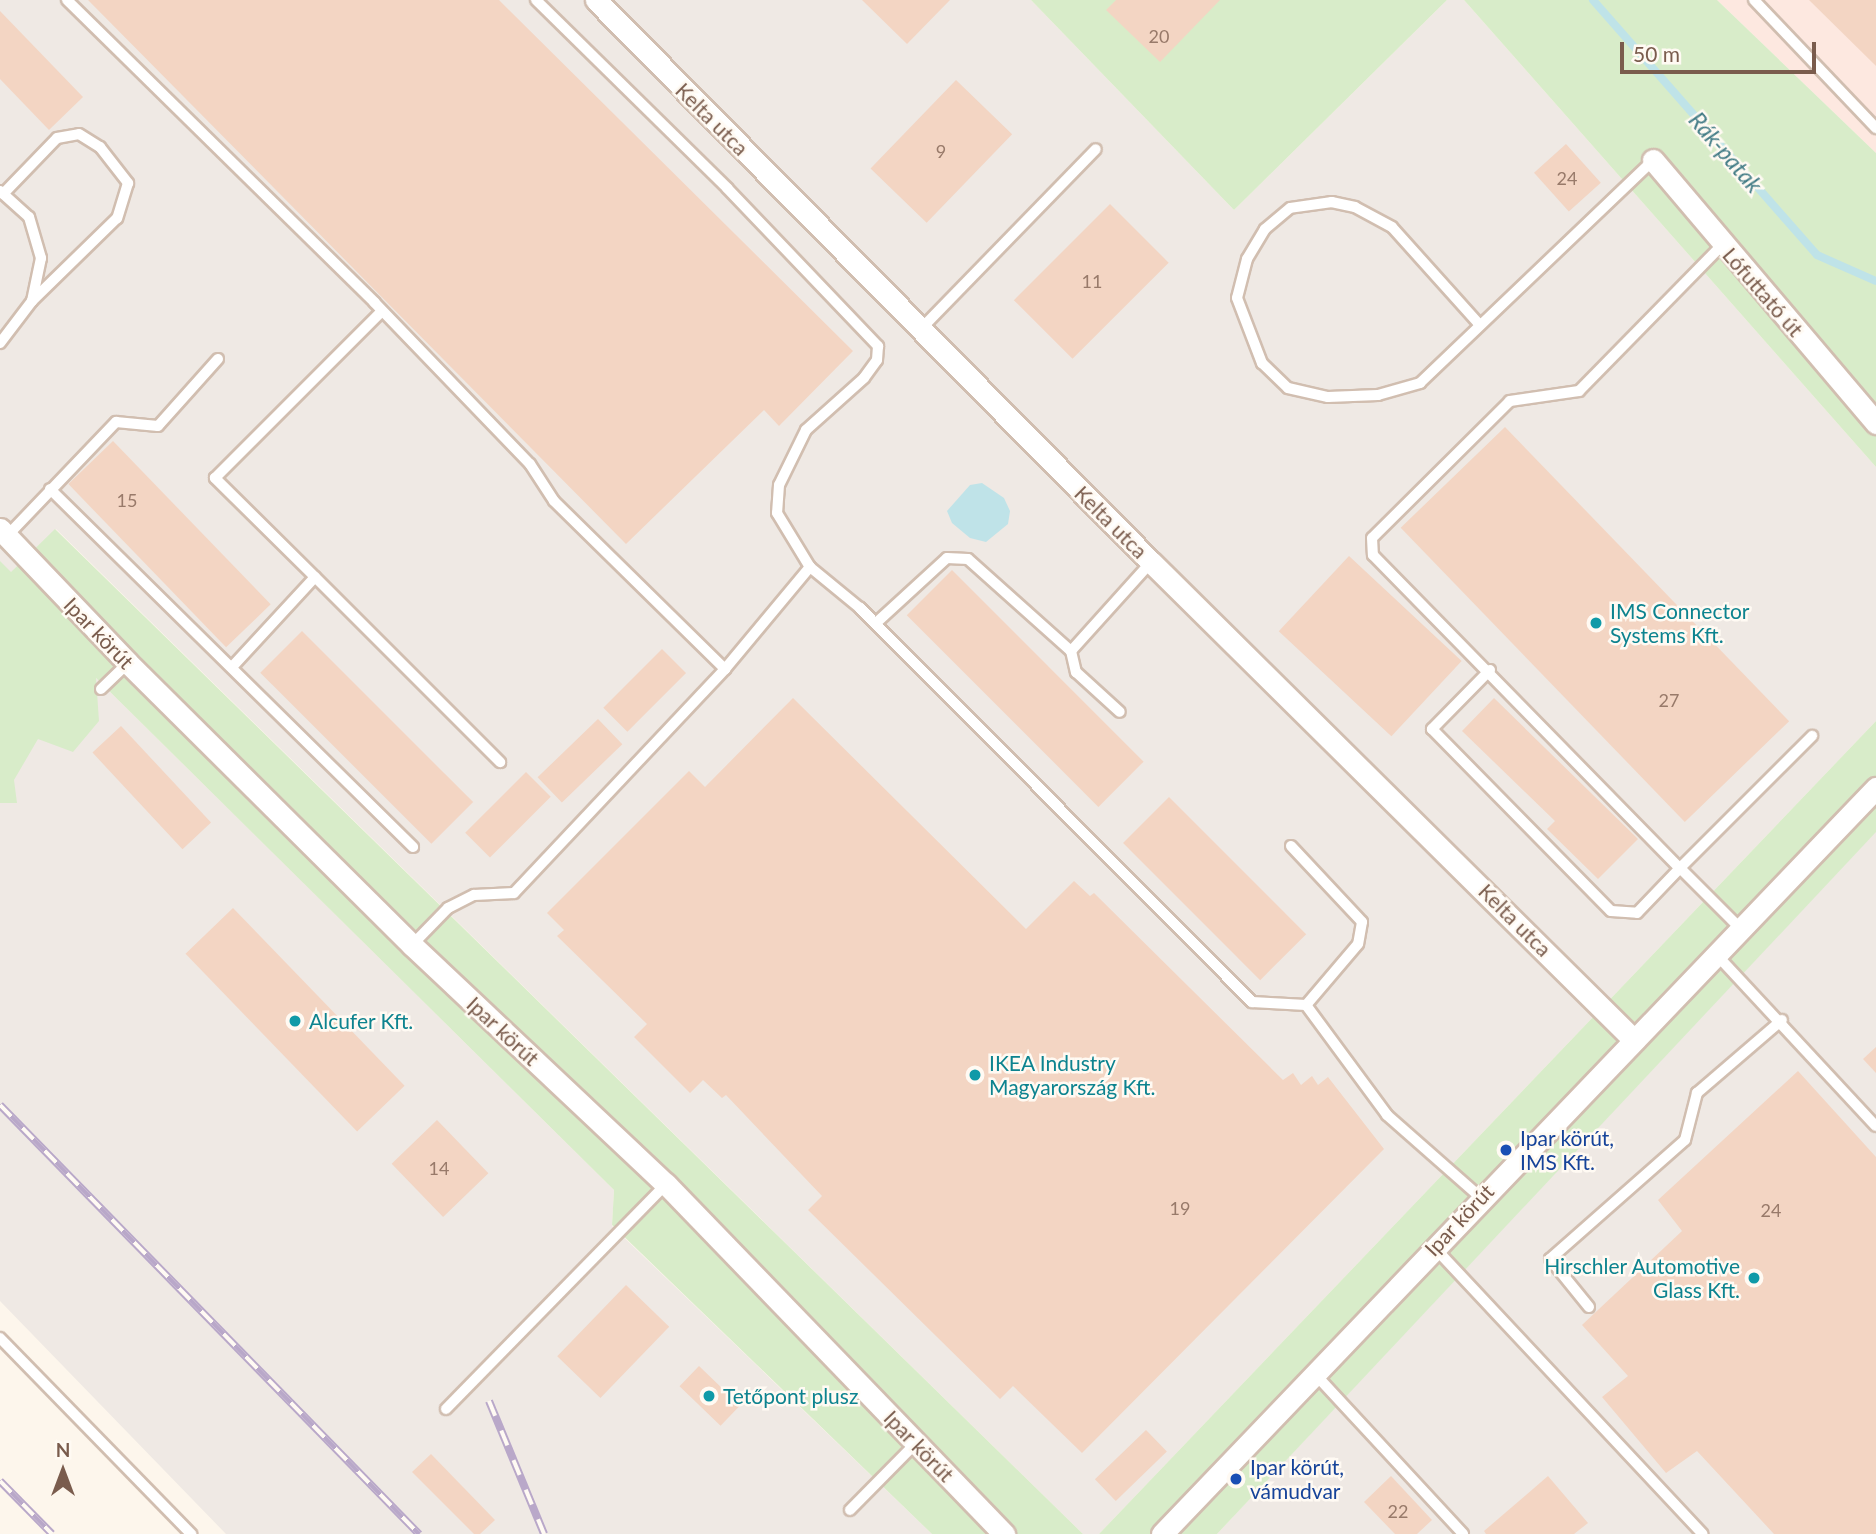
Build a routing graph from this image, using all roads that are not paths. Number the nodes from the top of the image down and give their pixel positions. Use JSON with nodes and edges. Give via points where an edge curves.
{"nodes":[{"id":1,"x":67,"y":0,"type":"edge"},
{"id":2,"x":536,"y":0,"type":"edge"},
{"id":3,"x":596,"y":0,"type":"edge"},
{"id":4,"x":1754,"y":0,"type":"edge"},
{"id":5,"x":1876,"y":128,"type":"edge"},
{"id":6,"x":1096,"y":149,"type":"dead end"},
{"id":7,"x":1653,"y":160,"type":"joint"},
{"id":8,"x":1,"y":193,"type":"edge"},
{"id":9,"x":1722,"y":245,"type":"junction"},
{"id":10,"x":32,"y":301,"type":"junction"},
{"id":11,"x":382,"y":311,"type":"junction"},
{"id":12,"x":1479,"y":324,"type":"junction"},
{"id":13,"x":920,"y":330,"type":"junction"},
{"id":14,"x":0,"y":343,"type":"edge"},
{"id":15,"x":218,"y":359,"type":"dead end"},
{"id":16,"x":1876,"y":422,"type":"edge"},
{"id":17,"x":50,"y":489,"type":"junction"},
{"id":18,"x":3,"y":532,"type":"edge"},
{"id":19,"x":1151,"y":562,"type":"junction"},
{"id":20,"x":810,"y":567,"type":"junction"},
{"id":21,"x":315,"y":577,"type":"junction"},
{"id":22,"x":876,"y":623,"type":"junction"},
{"id":23,"x":1071,"y":651,"type":"junction"},
{"id":24,"x":128,"y":663,"type":"junction"},
{"id":25,"x":232,"y":667,"type":"junction"},
{"id":26,"x":725,"y":669,"type":"junction"},
{"id":27,"x":1490,"y":670,"type":"junction"},
{"id":28,"x":102,"y":689,"type":"dead end"},
{"id":29,"x":1120,"y":712,"type":"dead end"},
{"id":30,"x":1812,"y":736,"type":"dead end"},
{"id":31,"x":500,"y":762,"type":"dead end"},
{"id":32,"x":1876,"y":788,"type":"edge"},
{"id":33,"x":1291,"y":846,"type":"dead end"},
{"id":34,"x":413,"y":847,"type":"dead end"},
{"id":35,"x":1680,"y":868,"type":"junction"},
{"id":36,"x":1739,"y":927,"type":"junction"},
{"id":37,"x":412,"y":945,"type":"junction"},
{"id":38,"x":1715,"y":953,"type":"junction"},
{"id":39,"x":1306,"y":1005,"type":"junction"},
{"id":40,"x":1782,"y":1020,"type":"junction"},
{"id":41,"x":1632,"y":1038,"type":"junction"},
{"id":42,"x":1876,"y":1126,"type":"edge"},
{"id":43,"x":666,"y":1184,"type":"junction"},
{"id":44,"x":1480,"y":1197,"type":"junction"},
{"id":45,"x":1434,"y":1247,"type":"junction"},
{"id":46,"x":1589,"y":1307,"type":"dead end"},
{"id":47,"x":0,"y":1338,"type":"edge"},
{"id":48,"x":1315,"y":1374,"type":"junction"},
{"id":49,"x":446,"y":1409,"type":"dead end"},
{"id":50,"x":916,"y":1443,"type":"junction"},
{"id":51,"x":850,"y":1510,"type":"dead end"},
{"id":52,"x":191,"y":1534,"type":"edge"},
{"id":53,"x":1004,"y":1534,"type":"edge"},
{"id":54,"x":1161,"y":1534,"type":"edge"},
{"id":55,"x":1463,"y":1534,"type":"edge"},
{"id":56,"x":1703,"y":1534,"type":"edge"}],
"edges":[{"from":1,"to":11,"type":"lane"},
{"from":2,"to":20,"type":"lane","via":[[727,188],[878,346],[877,360],[864,379],[806,429],[779,485],[777,513]]},
{"from":3,"to":13,"type":"street","name":"Kelta utca"},
{"from":4,"to":5,"type":"lane"},
{"from":6,"to":13,"type":"lane"},
{"from":7,"to":9,"type":"street","name":"Lófuttató út"},
{"from":7,"to":12,"type":"lane"},
{"from":8,"to":10,"type":"lane","via":[[29,217],[41,258]]},
{"from":8,"to":10,"type":"lane","via":[[57,138],[79,134],[100,147],[128,183],[117,218]]},
{"from":9,"to":16,"type":"street","name":"Lófuttató út"},
{"from":9,"to":27,"type":"lane","via":[[1579,391],[1510,401],[1372,538],[1373,555]]},
{"from":10,"to":14,"type":"lane"},
{"from":11,"to":21,"type":"lane","via":[[215,478]]},
{"from":11,"to":26,"type":"lane","via":[[530,464],[554,501]]},
{"from":12,"to":12,"type":"lane","via":[[1420,383],[1378,395],[1328,397],[1288,388],[1262,363],[1237,298],[1247,259],[1265,229],[1290,208],[1332,202],[1355,207],[1392,228]]},
{"from":13,"to":19,"type":"street","name":"Kelta utca"},
{"from":15,"to":17,"type":"lane","via":[[158,426],[116,422]]},
{"from":17,"to":18,"type":"lane"},
{"from":17,"to":25,"type":"lane"},
{"from":18,"to":24,"type":"street","name":"Ipar körút"},
{"from":19,"to":23,"type":"lane"},
{"from":19,"to":41,"type":"street","name":"Kelta utca"},
{"from":20,"to":22,"type":"lane"},
{"from":20,"to":26,"type":"lane"},
{"from":21,"to":25,"type":"lane"},
{"from":21,"to":31,"type":"lane"},
{"from":22,"to":23,"type":"lane","via":[[947,558],[968,559]]},
{"from":22,"to":39,"type":"lane","via":[[1252,1002]]},
{"from":23,"to":29,"type":"lane","via":[[1076,672]]},
{"from":24,"to":28,"type":"lane"},
{"from":24,"to":37,"type":"street","name":"Ipar körút"},
{"from":25,"to":34,"type":"lane"},
{"from":26,"to":37,"type":"lane","via":[[513,893],[474,895],[448,908]]},
{"from":27,"to":35,"type":"lane"},
{"from":27,"to":35,"type":"lane","via":[[1432,729],[1612,911],[1637,913]]},
{"from":30,"to":35,"type":"lane"},
{"from":32,"to":36,"type":"street","name":"Ipar körút"},
{"from":33,"to":39,"type":"lane","via":[[1362,922],[1358,944]]},
{"from":35,"to":36,"type":"lane"},
{"from":36,"to":38,"type":"street","name":"Ipar körút"},
{"from":37,"to":43,"type":"street","name":"Ipar körút"},
{"from":38,"to":40,"type":"lane"},
{"from":38,"to":41,"type":"street","name":"Ipar körút"},
{"from":39,"to":44,"type":"lane","via":[[1387,1115]]},
{"from":40,"to":42,"type":"lane"},
{"from":40,"to":46,"type":"lane","via":[[1697,1093],[1685,1140],[1550,1259]]},
{"from":41,"to":44,"type":"street","name":"Ipar körút"},
{"from":43,"to":49,"type":"lane"},
{"from":43,"to":50,"type":"street","name":"Ipar körút"},
{"from":44,"to":45,"type":"street","name":"Ipar körút"},
{"from":45,"to":48,"type":"street","name":"Ipar körút"},
{"from":45,"to":56,"type":"lane"},
{"from":47,"to":52,"type":"lane"},
{"from":48,"to":54,"type":"street","name":"Ipar körút"},
{"from":48,"to":55,"type":"lane"},
{"from":50,"to":51,"type":"lane"},
{"from":50,"to":53,"type":"street","name":"Ipar körút"}]}
